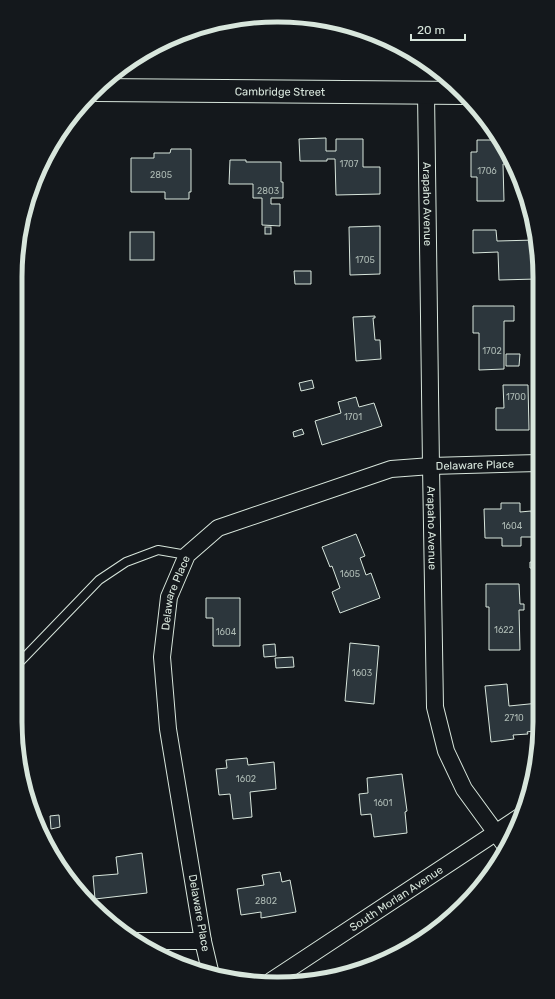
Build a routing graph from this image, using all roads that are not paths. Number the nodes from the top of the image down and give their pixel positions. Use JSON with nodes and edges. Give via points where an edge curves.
{"nodes":[{"id":1,"x":104,"y":90,"type":"edge"},
{"id":2,"x":426,"y":93,"type":"junction"},
{"id":3,"x":454,"y":93,"type":"edge"},
{"id":4,"x":533,"y":464,"type":"edge"},
{"id":5,"x":431,"y":466,"type":"junction"},
{"id":6,"x":187,"y":555,"type":"junction"},
{"id":7,"x":22,"y":660,"type":"edge"},
{"id":8,"x":513,"y":822,"type":"edge"},
{"id":9,"x":496,"y":833,"type":"junction"},
{"id":10,"x":503,"y":842,"type":"edge"},
{"id":11,"x":203,"y":940,"type":"junction"},
{"id":12,"x":147,"y":941,"type":"edge"},
{"id":13,"x":209,"y":967,"type":"edge"},
{"id":14,"x":277,"y":977,"type":"edge"}],
"edges":[{"from":1,"to":2,"type":"street","name":"Cambridge Street"},
{"from":2,"to":3,"type":"street","name":"Cambridge Street"},
{"from":2,"to":5,"type":"street","name":"Arapaho Avenue"},
{"from":4,"to":5,"type":"street","name":"Delaware Place"},
{"from":5,"to":6,"type":"street","name":"Delaware Place","via":[[391,469],[218,528]]},
{"from":5,"to":9,"type":"street","name":"Arapaho Avenue","via":[[435,707],[446,751],[464,790]]},
{"from":6,"to":7,"type":"lane","via":[[158,550],[126,562],[99,580]]},
{"from":6,"to":11,"type":"street","name":"Delaware Place","via":[[169,597],[162,657],[168,729]]},
{"from":8,"to":9,"type":"street","name":"South Morlan Avenue"},
{"from":9,"to":10,"type":"street","name":"Arapaho Avenue"},
{"from":9,"to":14,"type":"street","name":"South Morlan Avenue"},
{"from":11,"to":12,"type":"street"},
{"from":11,"to":13,"type":"street","name":"Delaware Place"}]}
